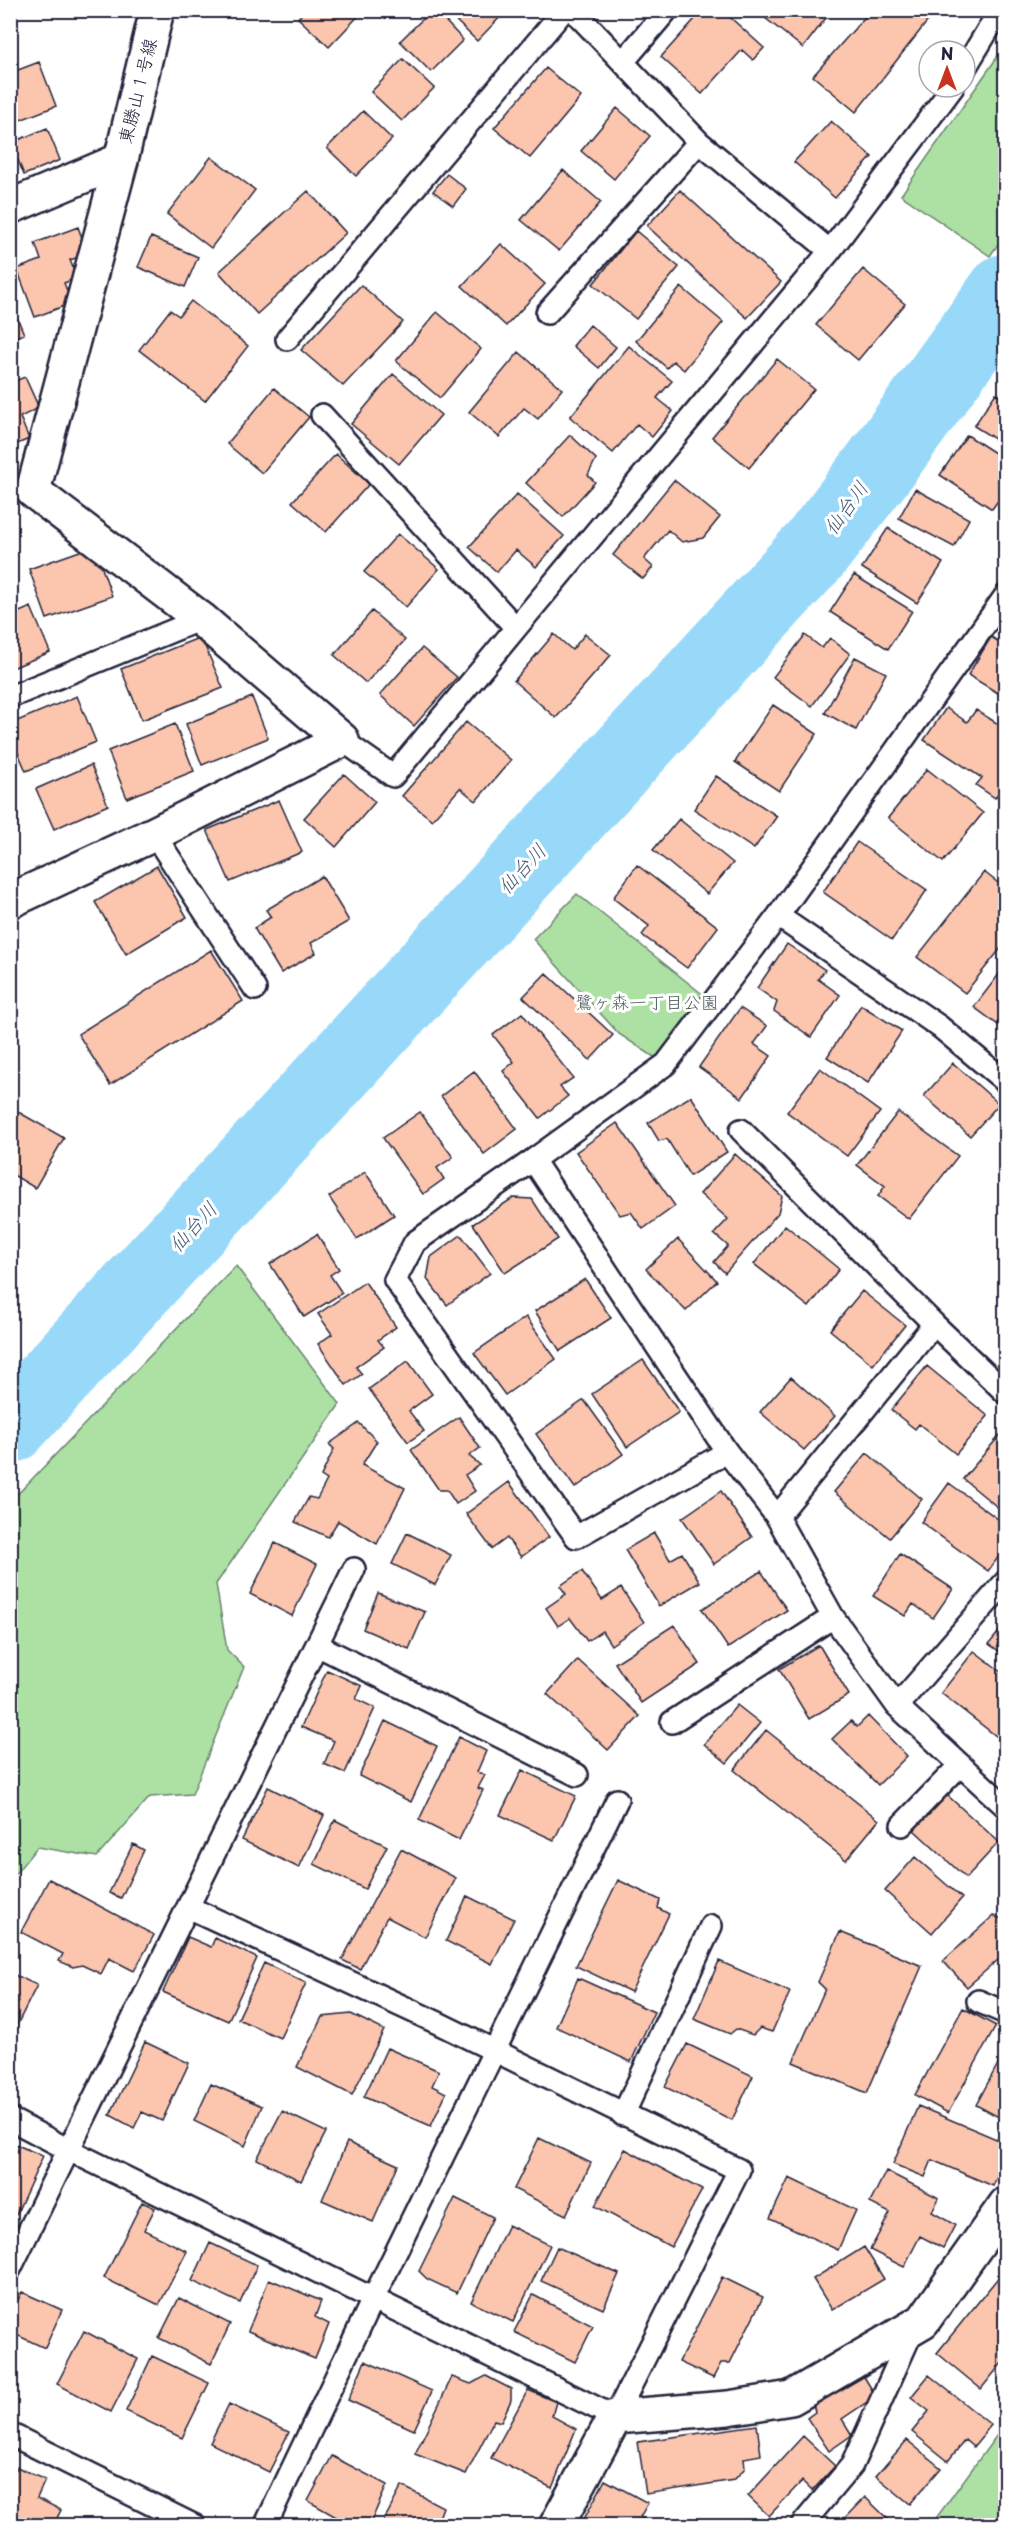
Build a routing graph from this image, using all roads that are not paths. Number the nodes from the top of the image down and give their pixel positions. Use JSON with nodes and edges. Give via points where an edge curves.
{"nodes":[{"id":1,"x":157,"y":10,"type":"edge"},
{"id":2,"x":564,"y":10,"type":"edge"},
{"id":3,"x":573,"y":10,"type":"edge"},
{"id":4,"x":667,"y":10,"type":"edge"},
{"id":5,"x":1000,"y":10,"type":"edge"},
{"id":6,"x":977,"y":48,"type":"edge"},
{"id":7,"x":623,"y":62,"type":"junction"},
{"id":8,"x":944,"y":99,"type":"edge"},
{"id":9,"x":699,"y":142,"type":"junction"},
{"id":10,"x":121,"y":160,"type":"junction"},
{"id":11,"x":10,"y":207,"type":"edge"},
{"id":12,"x":830,"y":251,"type":"junction"},
{"id":13,"x":547,"y":313,"type":"dead end"},
{"id":14,"x":287,"y":339,"type":"dead end"},
{"id":15,"x":322,"y":415,"type":"dead end"},
{"id":16,"x":22,"y":496,"type":"edge"},
{"id":17,"x":1005,"y":595,"type":"edge"},
{"id":18,"x":201,"y":619,"type":"junction"},
{"id":19,"x":516,"y":628,"type":"junction"},
{"id":20,"x":10,"y":697,"type":"edge"},
{"id":21,"x":342,"y":740,"type":"junction"},
{"id":22,"x":154,"y":834,"type":"junction"},
{"id":23,"x":10,"y":901,"type":"edge"},
{"id":24,"x":778,"y":916,"type":"junction"},
{"id":25,"x":255,"y":989,"type":"dead end"},
{"id":26,"x":1005,"y":1082,"type":"edge"},
{"id":27,"x":741,"y":1130,"type":"dead end"},
{"id":28,"x":533,"y":1160,"type":"junction"},
{"id":29,"x":934,"y":1324,"type":"junction"},
{"id":30,"x":1005,"y":1393,"type":"edge"},
{"id":31,"x":727,"y":1452,"type":"junction"},
{"id":32,"x":777,"y":1517,"type":"junction"},
{"id":33,"x":354,"y":1569,"type":"dead end"},
{"id":34,"x":1005,"y":1581,"type":"edge"},
{"id":35,"x":833,"y":1617,"type":"junction"},
{"id":36,"x":317,"y":1645,"type":"junction"},
{"id":37,"x":897,"y":1706,"type":"junction"},
{"id":38,"x":672,"y":1722,"type":"dead end"},
{"id":39,"x":960,"y":1765,"type":"junction"},
{"id":40,"x":577,"y":1775,"type":"dead end"},
{"id":41,"x":617,"y":1800,"type":"dead end"},
{"id":42,"x":1005,"y":1807,"type":"edge"},
{"id":43,"x":902,"y":1825,"type":"dead end"},
{"id":44,"x":188,"y":1907,"type":"junction"},
{"id":45,"x":711,"y":1926,"type":"dead end"},
{"id":46,"x":978,"y":2001,"type":"dead end"},
{"id":47,"x":1005,"y":2013,"type":"edge"},
{"id":48,"x":495,"y":2052,"type":"junction"},
{"id":49,"x":623,"y":2115,"type":"junction"},
{"id":50,"x":10,"y":2119,"type":"edge"},
{"id":51,"x":69,"y":2150,"type":"junction"},
{"id":52,"x":1005,"y":2204,"type":"edge"},
{"id":53,"x":10,"y":2269,"type":"edge"},
{"id":54,"x":374,"y":2297,"type":"junction"},
{"id":55,"x":914,"y":2326,"type":"junction"},
{"id":56,"x":615,"y":2417,"type":"junction"},
{"id":57,"x":10,"y":2434,"type":"edge"},
{"id":58,"x":195,"y":2526,"type":"edge"},
{"id":59,"x":265,"y":2526,"type":"edge"},
{"id":60,"x":556,"y":2526,"type":"edge"},
{"id":61,"x":801,"y":2526,"type":"edge"}],
"edges":[{"from":1,"to":10,"type":"street","name":"東勝山１号線"},
{"from":2,"to":14,"type":"lane"},
{"from":3,"to":7,"type":"lane"},
{"from":4,"to":7,"type":"lane"},
{"from":5,"to":6,"type":"lane"},
{"from":7,"to":9,"type":"lane"},
{"from":8,"to":12,"type":"lane"},
{"from":9,"to":12,"type":"lane"},
{"from":9,"to":13,"type":"lane"},
{"from":10,"to":11,"type":"street","name":"東勝山１号線"},
{"from":10,"to":16,"type":"street"},
{"from":12,"to":19,"type":"lane"},
{"from":15,"to":19,"type":"lane"},
{"from":16,"to":18,"type":"street"},
{"from":17,"to":24,"type":"lane"},
{"from":18,"to":20,"type":"lane"},
{"from":18,"to":21,"type":"street"},
{"from":19,"to":21,"type":"lane","via":[[393,776]]},
{"from":21,"to":22,"type":"street"},
{"from":22,"to":23,"type":"street"},
{"from":22,"to":25,"type":"lane"},
{"from":24,"to":26,"type":"lane","via":[[940,1027]]},
{"from":24,"to":28,"type":"lane","via":[[666,1064]]},
{"from":27,"to":29,"type":"lane"},
{"from":28,"to":31,"type":"lane"},
{"from":28,"to":31,"type":"lane","via":[[415,1242],[395,1280],[576,1538]]},
{"from":29,"to":30,"type":"lane"},
{"from":29,"to":32,"type":"lane"},
{"from":31,"to":32,"type":"lane"},
{"from":32,"to":35,"type":"lane"},
{"from":33,"to":36,"type":"lane"},
{"from":34,"to":37,"type":"lane"},
{"from":35,"to":37,"type":"lane"},
{"from":35,"to":38,"type":"lane"},
{"from":36,"to":40,"type":"lane"},
{"from":36,"to":44,"type":"lane"},
{"from":37,"to":39,"type":"lane"},
{"from":39,"to":42,"type":"lane"},
{"from":39,"to":43,"type":"lane"},
{"from":41,"to":48,"type":"lane"},
{"from":44,"to":48,"type":"lane"},
{"from":44,"to":51,"type":"lane"},
{"from":45,"to":49,"type":"lane"},
{"from":46,"to":47,"type":"lane"},
{"from":48,"to":49,"type":"lane"},
{"from":48,"to":54,"type":"lane"},
{"from":49,"to":56,"type":"lane","via":[[739,2170]]},
{"from":50,"to":51,"type":"lane"},
{"from":51,"to":53,"type":"lane"},
{"from":51,"to":54,"type":"lane"},
{"from":52,"to":55,"type":"street","via":[[923,2321]]},
{"from":54,"to":56,"type":"lane"},
{"from":54,"to":59,"type":"lane"},
{"from":55,"to":56,"type":"street","via":[[791,2397],[728,2408]]},
{"from":55,"to":61,"type":"lane","via":[[852,2465]]},
{"from":56,"to":60,"type":"street"},
{"from":57,"to":58,"type":"lane"}]}
